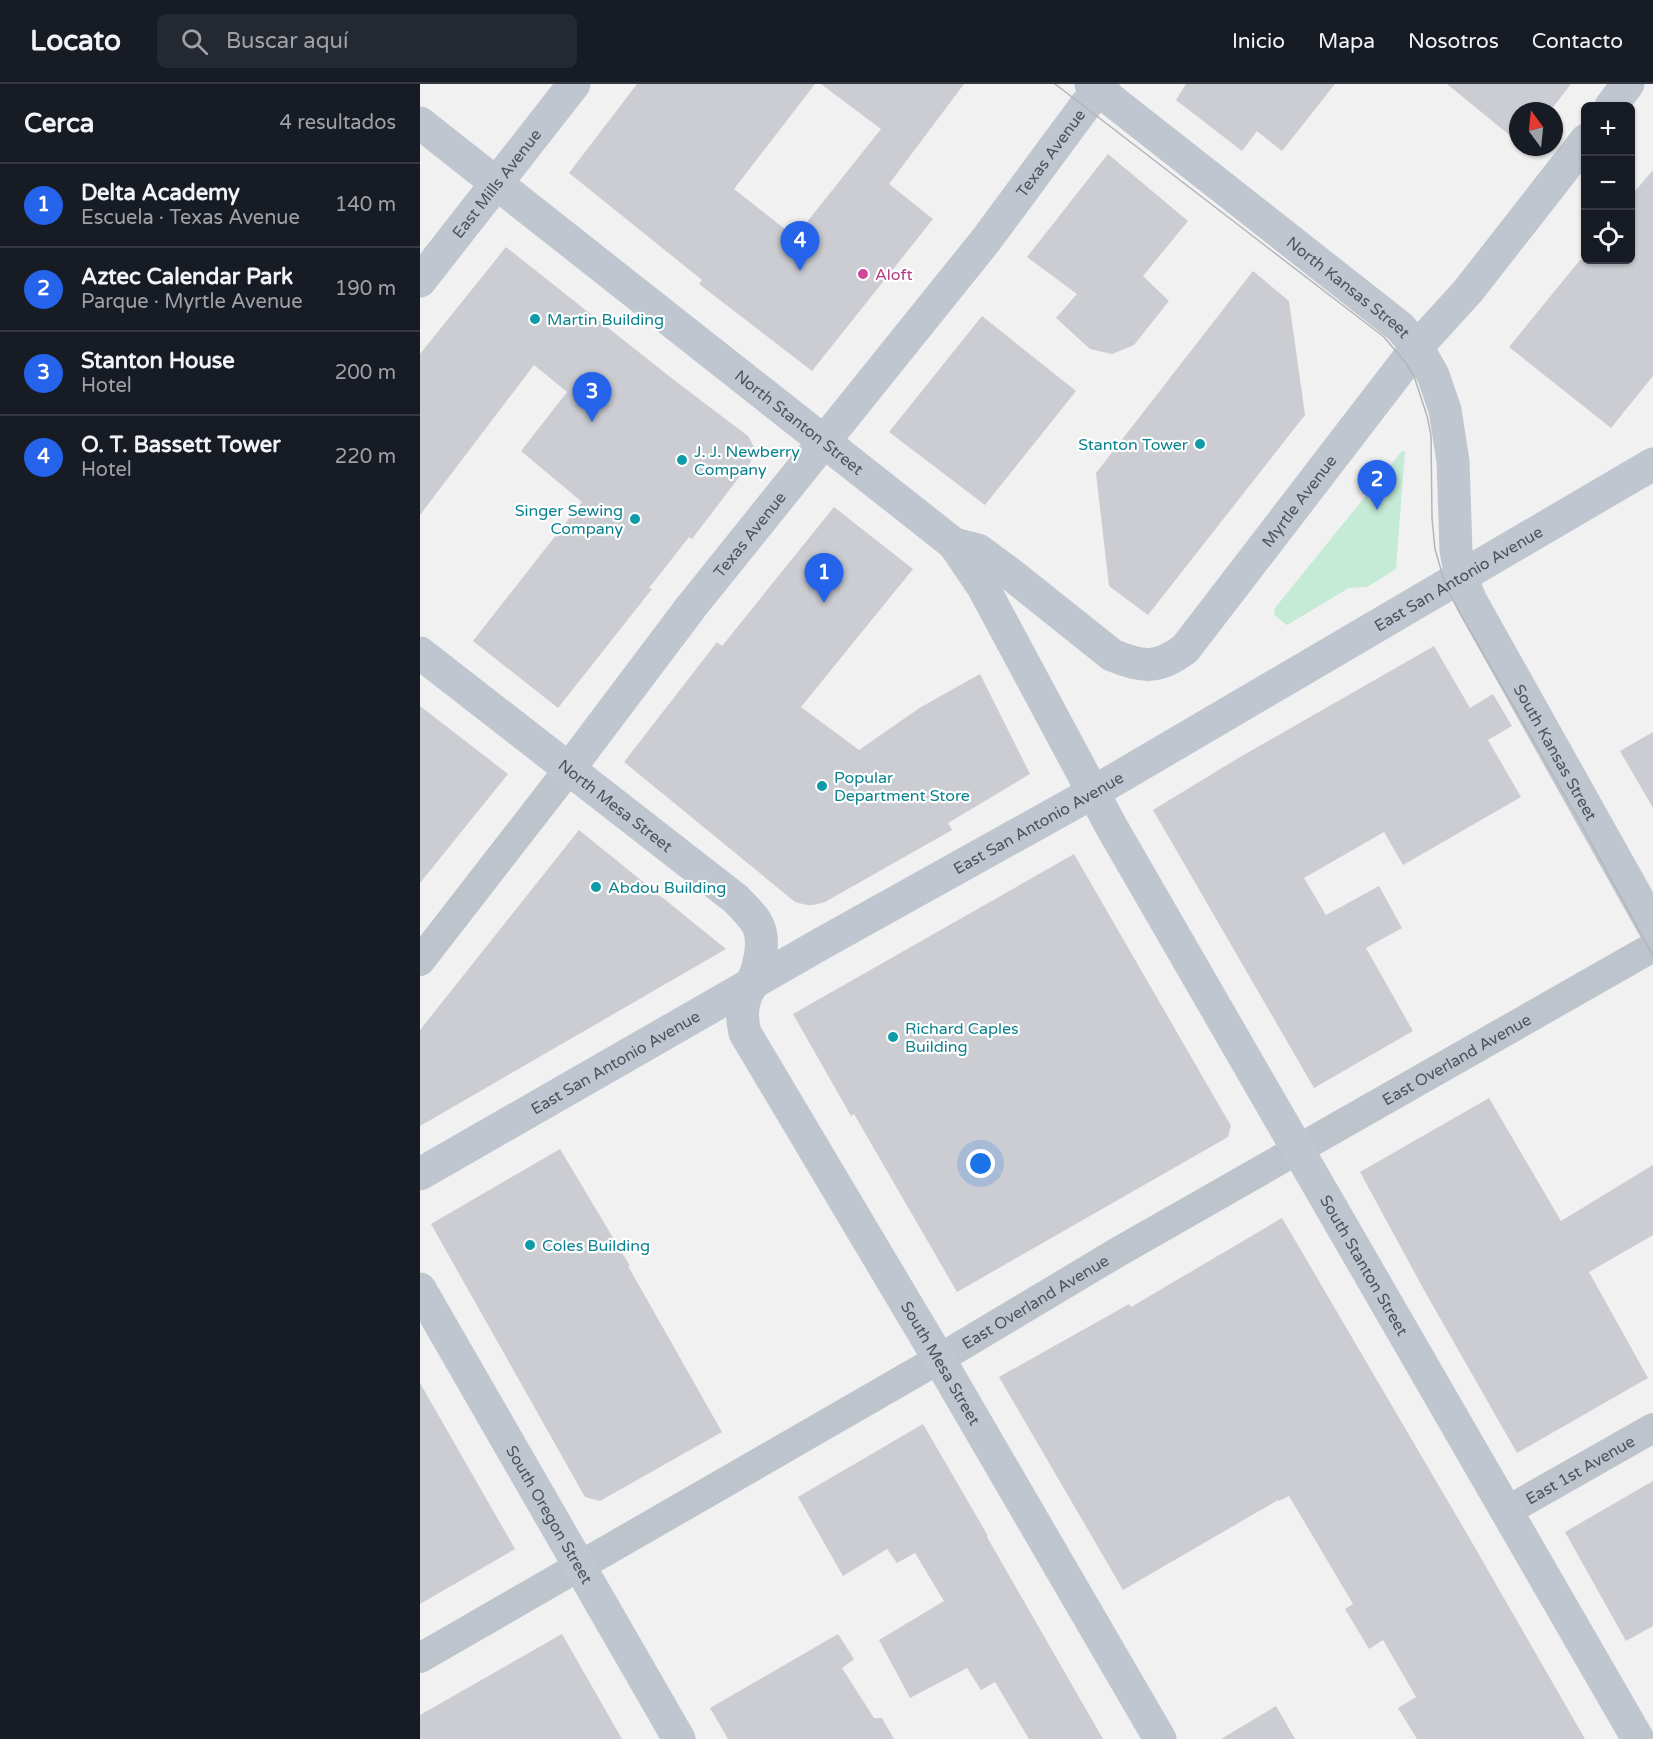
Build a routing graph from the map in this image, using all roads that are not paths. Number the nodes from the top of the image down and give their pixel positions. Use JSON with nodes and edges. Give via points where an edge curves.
{"nodes":[{"id":1,"x":574,"y":84,"type":"edge"},
{"id":2,"x":1629,"y":84,"type":"edge"},
{"id":3,"x":1097,"y":86,"type":"edge"},
{"id":4,"x":1614,"y":102,"type":"edge"},
{"id":5,"x":420,"y":123,"type":"edge"},
{"id":6,"x":1581,"y":146,"type":"edge"},
{"id":7,"x":496,"y":183,"type":"junction"},
{"id":8,"x":420,"y":281,"type":"edge"},
{"id":9,"x":1417,"y":347,"type":"junction"},
{"id":10,"x":825,"y":441,"type":"junction"},
{"id":11,"x":1653,"y":464,"type":"edge"},
{"id":12,"x":954,"y":544,"type":"junction"},
{"id":13,"x":1461,"y":577,"type":"junction"},
{"id":14,"x":420,"y":653,"type":"edge"},
{"id":15,"x":569,"y":769,"type":"junction"},
{"id":16,"x":1092,"y":793,"type":"junction"},
{"id":17,"x":1653,"y":926,"type":"edge"},
{"id":18,"x":1653,"y":947,"type":"edge"},
{"id":19,"x":420,"y":961,"type":"edge"},
{"id":20,"x":753,"y":983,"type":"junction"},
{"id":21,"x":1297,"y":1151,"type":"junction"},
{"id":22,"x":420,"y":1174,"type":"edge"},
{"id":23,"x":420,"y":1289,"type":"edge"},
{"id":24,"x":939,"y":1359,"type":"junction"},
{"id":25,"x":1653,"y":1428,"type":"edge"},
{"id":26,"x":1507,"y":1511,"type":"junction"},
{"id":27,"x":579,"y":1566,"type":"junction"},
{"id":28,"x":420,"y":1658,"type":"edge"},
{"id":29,"x":679,"y":1739,"type":"edge"},
{"id":30,"x":1160,"y":1739,"type":"edge"},
{"id":31,"x":1638,"y":1739,"type":"edge"}],
"edges":[{"from":1,"to":7,"type":"street","name":"East Mills Avenue"},
{"from":2,"to":4,"type":"street"},
{"from":3,"to":9,"type":"street","name":"North Kansas Street","via":[[1126,113],[1400,327]]},
{"from":3,"to":10,"type":"street","name":"Texas Avenue","via":[[986,240]]},
{"from":5,"to":7,"type":"street","name":"North Stanton Street"},
{"from":6,"to":9,"type":"street","name":"Myrtle Avenue","via":[[1468,291]]},
{"from":7,"to":8,"type":"street","name":"East Mills Avenue"},
{"from":7,"to":10,"type":"street","name":"North Stanton Street"},
{"from":9,"to":12,"type":"street","name":"Myrtle Avenue","via":[[1185,649],[1172,658],[1141,664],[1113,655],[978,550]]},
{"from":9,"to":13,"type":"street","name":"North Kansas Street","via":[[1433,375],[1445,410],[1453,461],[1456,551]]},
{"from":10,"to":12,"type":"street","name":"North Stanton Street"},
{"from":10,"to":15,"type":"street","name":"Texas Avenue","via":[[691,607]]},
{"from":11,"to":13,"type":"street","name":"East San Antonio Avenue"},
{"from":12,"to":16,"type":"street","name":"North Stanton Street","via":[[983,586]]},
{"from":13,"to":16,"type":"street","name":"East San Antonio Avenue"},
{"from":13,"to":17,"type":"street","name":"South Kansas Street","via":[[1478,615]]},
{"from":14,"to":15,"type":"street","name":"North Mesa Street"},
{"from":15,"to":19,"type":"street","name":"Texas Avenue"},
{"from":15,"to":20,"type":"street","name":"North Mesa Street","via":[[736,898],[759,929],[759,964]]},
{"from":16,"to":20,"type":"street","name":"East San Antonio Avenue"},
{"from":16,"to":21,"type":"street","name":"South Stanton Street"},
{"from":18,"to":21,"type":"street","name":"East Overland Avenue"},
{"from":20,"to":22,"type":"street","name":"East San Antonio Avenue"},
{"from":20,"to":24,"type":"street","name":"South Mesa Street","via":[[743,1009],[745,1033]]},
{"from":21,"to":24,"type":"street","name":"East Overland Avenue"},
{"from":21,"to":26,"type":"street","name":"South Stanton Street"},
{"from":23,"to":27,"type":"street","name":"South Oregon Street"},
{"from":24,"to":27,"type":"street","name":"East Overland Avenue"},
{"from":24,"to":30,"type":"street","name":"South Mesa Street"},
{"from":25,"to":26,"type":"street","name":"East 1st Avenue"},
{"from":26,"to":31,"type":"street","name":"South Stanton Street"},
{"from":27,"to":28,"type":"street","name":"East Overland Avenue"},
{"from":27,"to":29,"type":"street","name":"South Oregon Street"}]}
